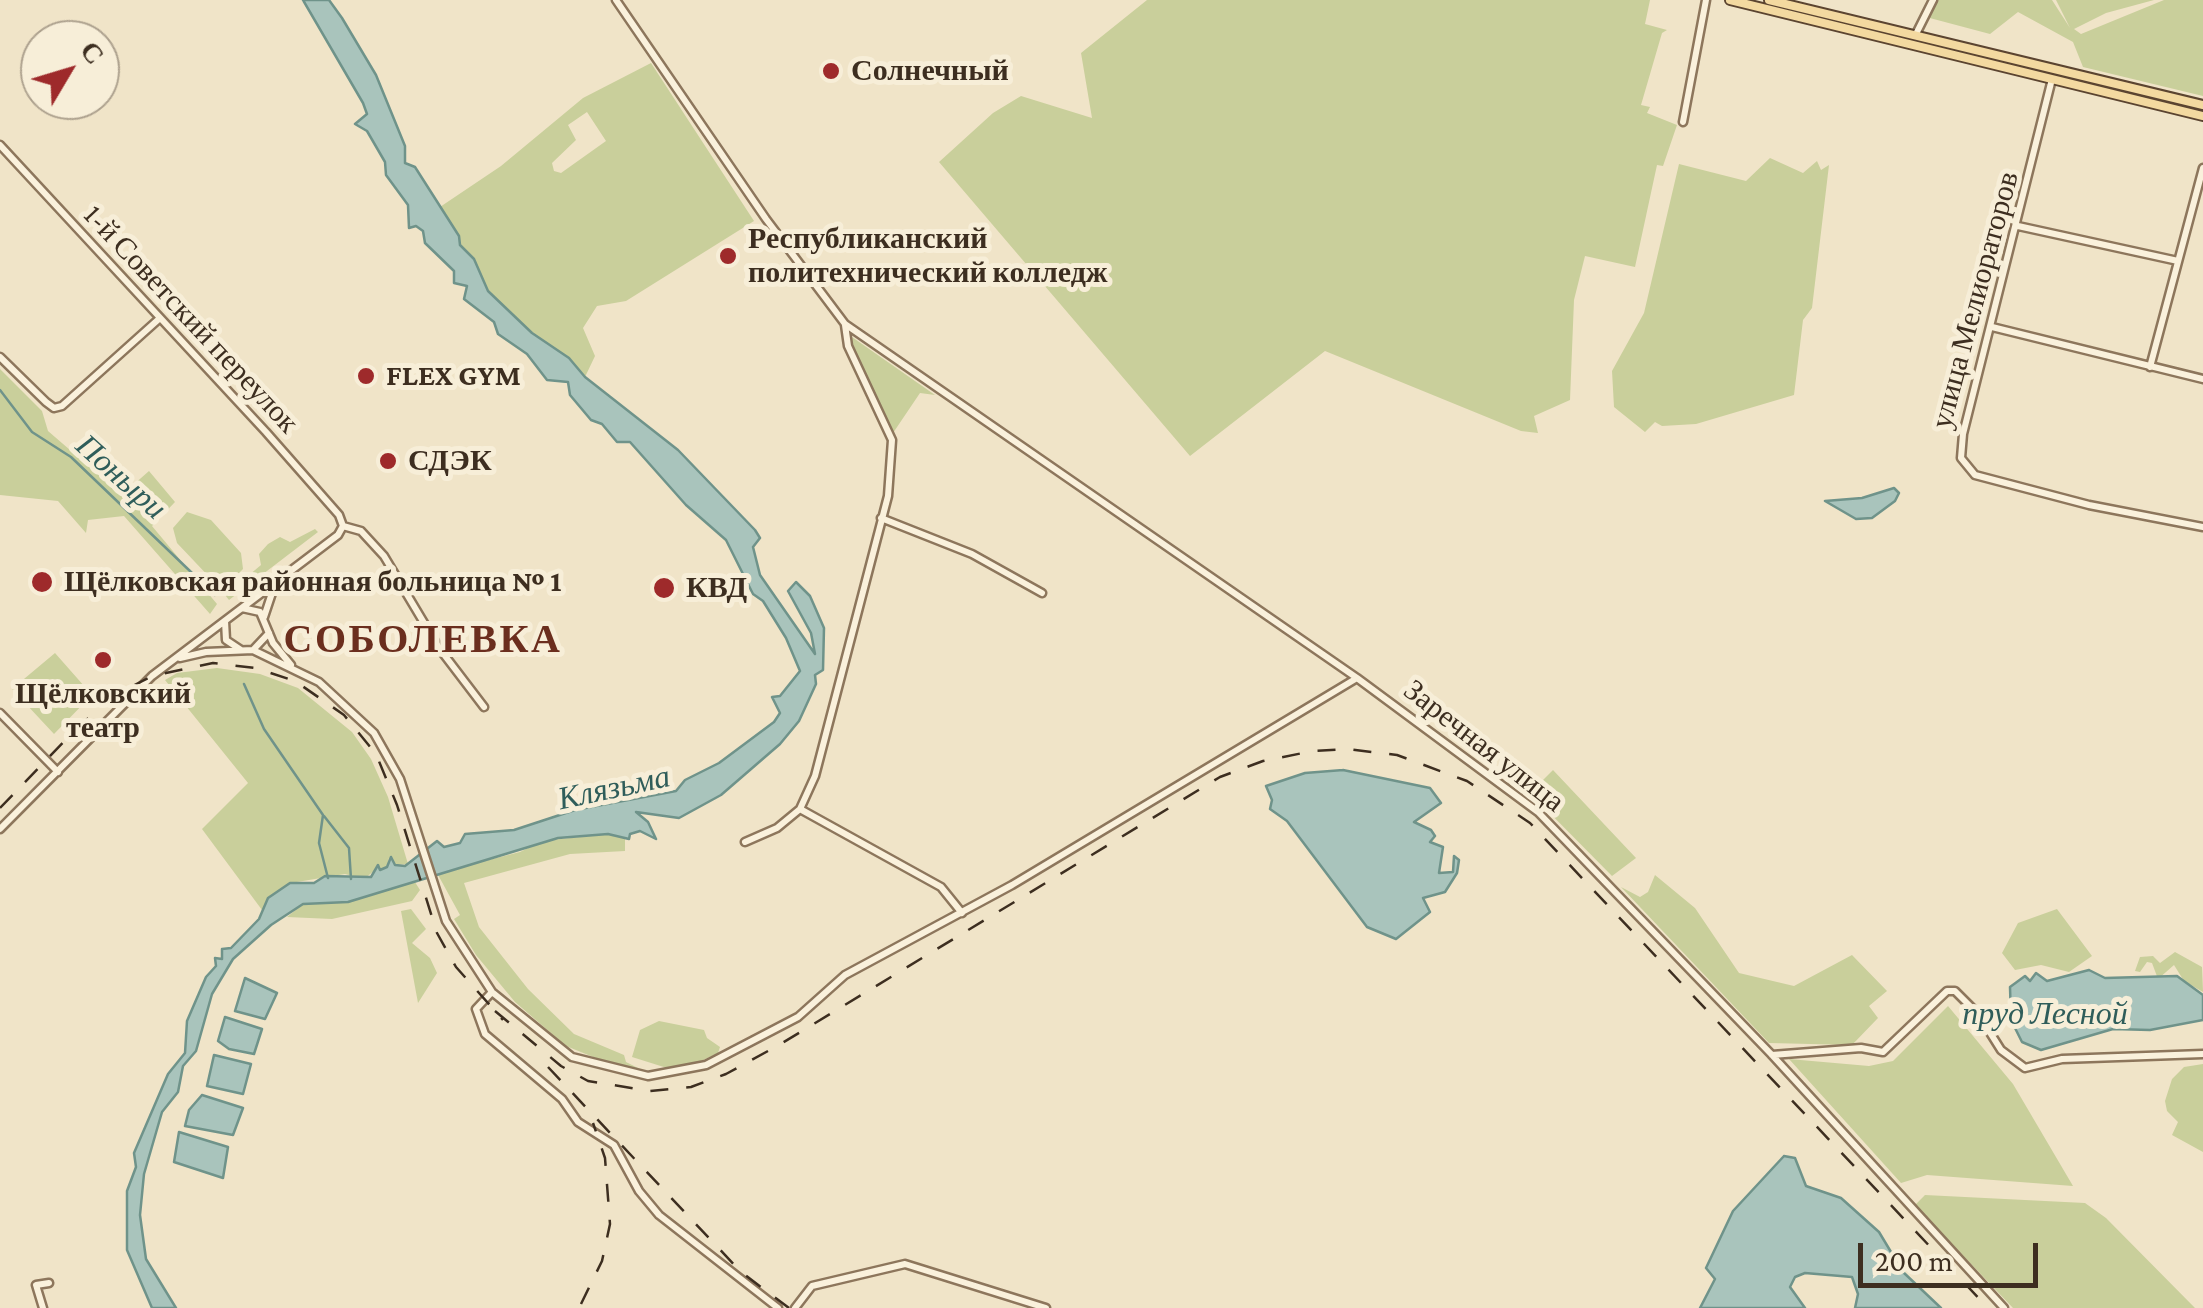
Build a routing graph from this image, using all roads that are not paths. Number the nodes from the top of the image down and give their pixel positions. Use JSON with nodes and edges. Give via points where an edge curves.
{"nodes":[{"id":1,"x":616,"y":0,"type":"edge"},
{"id":2,"x":1706,"y":0,"type":"edge"},
{"id":3,"x":1730,"y":0,"type":"edge"},
{"id":4,"x":1770,"y":0,"type":"edge"},
{"id":5,"x":1934,"y":0,"type":"edge"},
{"id":6,"x":1916,"y":34,"type":"junction"},
{"id":7,"x":2052,"y":79,"type":"junction"},
{"id":8,"x":2203,"y":105,"type":"edge"},
{"id":9,"x":2203,"y":116,"type":"edge"},
{"id":10,"x":1683,"y":122,"type":"dead end"},
{"id":11,"x":0,"y":145,"type":"edge"},
{"id":12,"x":2203,"y":168,"type":"edge"},
{"id":13,"x":2018,"y":226,"type":"junction"},
{"id":14,"x":2178,"y":262,"type":"junction"},
{"id":15,"x":160,"y":318,"type":"junction"},
{"id":16,"x":845,"y":324,"type":"junction"},
{"id":17,"x":1992,"y":327,"type":"junction"},
{"id":18,"x":0,"y":356,"type":"edge"},
{"id":19,"x":2150,"y":366,"type":"junction"},
{"id":20,"x":2203,"y":379,"type":"edge"},
{"id":21,"x":881,"y":518,"type":"junction"},
{"id":22,"x":343,"y":526,"type":"junction"},
{"id":23,"x":2203,"y":527,"type":"edge"},
{"id":24,"x":281,"y":578,"type":"junction"},
{"id":25,"x":1042,"y":593,"type":"dead end"},
{"id":26,"x":240,"y":608,"type":"junction"},
{"id":27,"x":228,"y":618,"type":"junction"},
{"id":28,"x":264,"y":619,"type":"junction"},
{"id":29,"x":269,"y":633,"type":"junction"},
{"id":30,"x":242,"y":650,"type":"junction"},
{"id":31,"x":253,"y":650,"type":"junction"},
{"id":32,"x":170,"y":662,"type":"junction"},
{"id":33,"x":297,"y":670,"type":"junction"},
{"id":34,"x":1358,"y":678,"type":"junction"},
{"id":35,"x":484,"y":707,"type":"dead end"},
{"id":36,"x":0,"y":713,"type":"edge"},
{"id":37,"x":58,"y":772,"type":"junction"},
{"id":38,"x":800,"y":809,"type":"junction"},
{"id":39,"x":0,"y":830,"type":"edge"},
{"id":40,"x":746,"y":842,"type":"dead end"},
{"id":41,"x":962,"y":913,"type":"junction"},
{"id":42,"x":492,"y":992,"type":"junction"},
{"id":43,"x":2203,"y":1054,"type":"edge"},
{"id":44,"x":1772,"y":1055,"type":"junction"},
{"id":45,"x":49,"y":1283,"type":"dead end"},
{"id":46,"x":42,"y":1308,"type":"edge"},
{"id":47,"x":778,"y":1308,"type":"edge"},
{"id":48,"x":795,"y":1308,"type":"edge"},
{"id":49,"x":1046,"y":1308,"type":"edge"},
{"id":50,"x":2004,"y":1308,"type":"edge"}],
"edges":[{"from":1,"to":16,"type":"street","name":"Заречная улица"},
{"from":2,"to":10,"type":"street"},
{"from":3,"to":7,"type":"main road"},
{"from":4,"to":6,"type":"main road"},
{"from":5,"to":6,"type":"street"},
{"from":6,"to":8,"type":"main road"},
{"from":7,"to":9,"type":"main road"},
{"from":7,"to":13,"type":"street","name":"улица Мелиораторов"},
{"from":11,"to":15,"type":"street","name":"1-й Советский переулок"},
{"from":12,"to":14,"type":"street"},
{"from":13,"to":14,"type":"street"},
{"from":13,"to":17,"type":"street","name":"улица Мелиораторов"},
{"from":14,"to":19,"type":"street"},
{"from":15,"to":18,"type":"street","via":[[54,408]]},
{"from":15,"to":22,"type":"street","name":"1-й Советский переулок"},
{"from":16,"to":21,"type":"street","name":"Заречная улица","via":[[848,346],[892,440]]},
{"from":16,"to":34,"type":"street","name":"Заречная улица"},
{"from":17,"to":19,"type":"street"},
{"from":17,"to":23,"type":"street","name":"улица Мелиораторов","via":[[1959,450],[1965,467],[2089,505]]},
{"from":19,"to":20,"type":"street"},
{"from":21,"to":25,"type":"street","via":[[972,554]]},
{"from":21,"to":38,"type":"street","name":"Заречная улица","via":[[842,688]]},
{"from":22,"to":24,"type":"street"},
{"from":22,"to":35,"type":"street","name":"1-й Советский переулок","via":[[362,531],[384,556]]},
{"from":24,"to":26,"type":"street"},
{"from":24,"to":28,"type":"street"},
{"from":26,"to":27,"type":"street"},
{"from":26,"to":28,"type":"street","via":[[255,608]]},
{"from":27,"to":30,"type":"street","via":[[222,627],[226,640]]},
{"from":27,"to":32,"type":"street"},
{"from":28,"to":29,"type":"street"},
{"from":29,"to":31,"type":"street"},
{"from":29,"to":33,"type":"street"},
{"from":30,"to":31,"type":"street"},
{"from":30,"to":32,"type":"street"},
{"from":31,"to":33,"type":"street"},
{"from":32,"to":37,"type":"street"},
{"from":33,"to":42,"type":"street","via":[[342,698],[374,733],[400,778],[434,893],[458,947]]},
{"from":34,"to":41,"type":"street"},
{"from":34,"to":44,"type":"street","name":"Заречная улица","via":[[1538,812]]},
{"from":36,"to":37,"type":"street"},
{"from":37,"to":39,"type":"street"},
{"from":38,"to":40,"type":"street"},
{"from":38,"to":41,"type":"street","via":[[941,887]]},
{"from":41,"to":42,"type":"street","via":[[845,976],[798,1017],[714,1062],[672,1073],[648,1076],[579,1060]]},
{"from":42,"to":47,"type":"street","via":[[476,1009],[486,1034],[562,1099],[578,1122],[614,1145],[659,1215]]},
{"from":43,"to":44,"type":"street","via":[[2062,1059],[2025,1068],[2001,1050],[1956,990],[1947,991],[1883,1052]]},
{"from":44,"to":50,"type":"street","name":"Заречная улица"},
{"from":45,"to":46,"type":"street","via":[[36,1286]]},
{"from":48,"to":49,"type":"street","via":[[812,1286],[904,1264]]}]}
